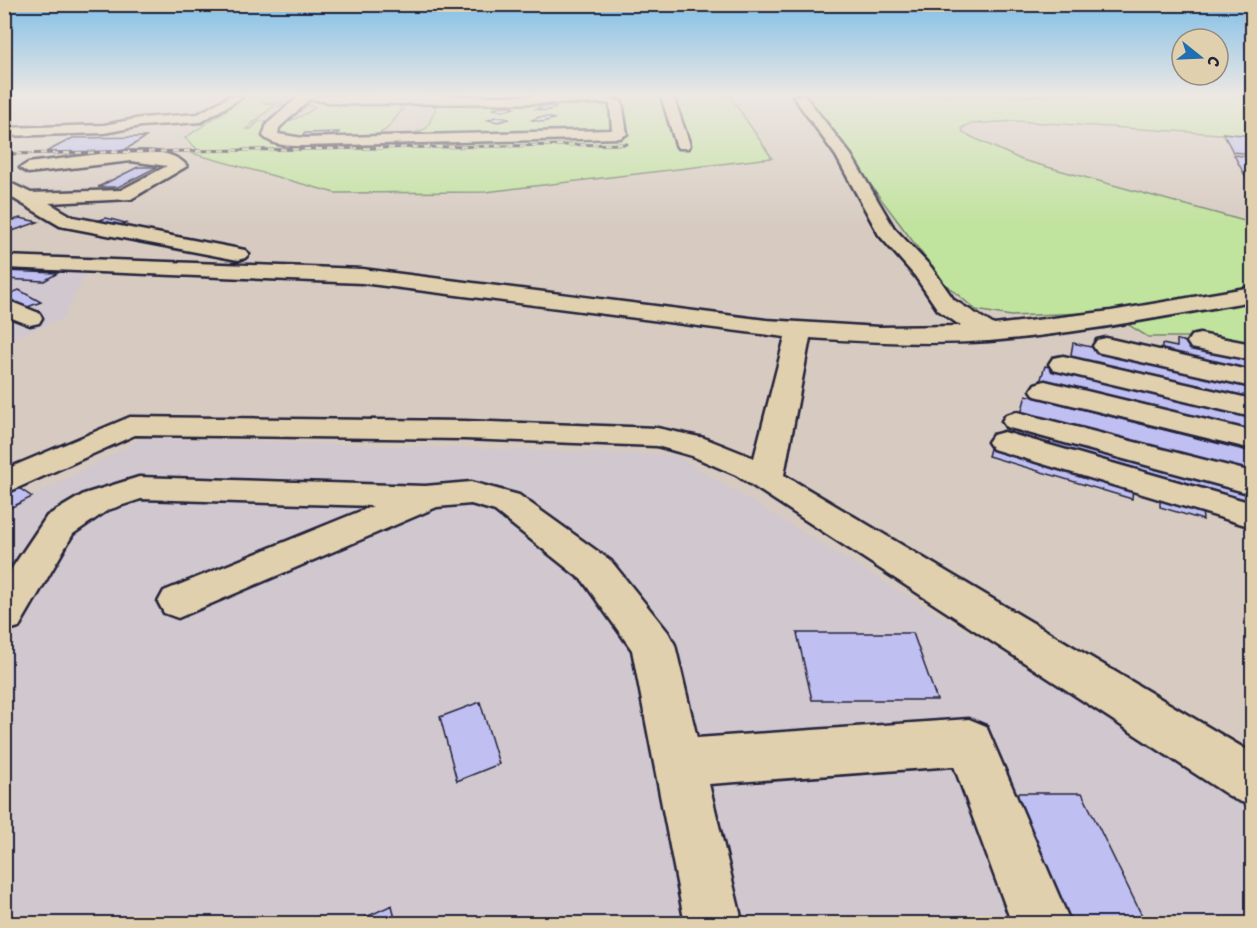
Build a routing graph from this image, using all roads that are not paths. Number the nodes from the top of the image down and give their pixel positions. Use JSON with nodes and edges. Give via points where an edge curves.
{"nodes":[{"id":1,"x":50,"y":139,"type":"edge"},
{"id":2,"x":286,"y":139,"type":"edge"},
{"id":3,"x":366,"y":139,"type":"edge"},
{"id":4,"x":452,"y":139,"type":"edge"},
{"id":5,"x":496,"y":139,"type":"edge"},
{"id":6,"x":681,"y":139,"type":"edge"},
{"id":7,"x":830,"y":139,"type":"edge"},
{"id":8,"x":683,"y":145,"type":"dead end"},
{"id":9,"x":26,"y":157,"type":"junction"},
{"id":10,"x":5,"y":188,"type":"edge"},
{"id":11,"x":27,"y":199,"type":"junction"},
{"id":12,"x":4,"y":262,"type":"edge"},
{"id":13,"x":362,"y":276,"type":"junction"},
{"id":14,"x":1252,"y":294,"type":"edge"},
{"id":15,"x":4,"y":306,"type":"edge"},
{"id":16,"x":30,"y":318,"type":"dead end"},
{"id":17,"x":1111,"y":318,"type":"junction"},
{"id":18,"x":799,"y":330,"type":"junction"},
{"id":19,"x":989,"y":333,"type":"junction"},
{"id":20,"x":1200,"y":342,"type":"dead end"},
{"id":21,"x":1106,"y":346,"type":"dead end"},
{"id":22,"x":1252,"y":352,"type":"edge"},
{"id":23,"x":1150,"y":356,"type":"junction"},
{"id":24,"x":1063,"y":364,"type":"dead end"},
{"id":25,"x":1252,"y":379,"type":"edge"},
{"id":26,"x":1045,"y":390,"type":"dead end"},
{"id":27,"x":1252,"y":408,"type":"edge"},
{"id":28,"x":1252,"y":440,"type":"edge"},
{"id":29,"x":766,"y":479,"type":"junction"},
{"id":30,"x":4,"y":483,"type":"edge"},
{"id":31,"x":1252,"y":483,"type":"edge"},
{"id":32,"x":431,"y":496,"type":"junction"},
{"id":33,"x":1252,"y":515,"type":"edge"},
{"id":34,"x":178,"y":602,"type":"dead end"},
{"id":35,"x":4,"y":615,"type":"edge"},
{"id":36,"x":678,"y":763,"type":"junction"},
{"id":37,"x":1252,"y":781,"type":"edge"},
{"id":38,"x":709,"y":921,"type":"edge"},
{"id":39,"x":1042,"y":924,"type":"edge"}],
"edges":[{"from":1,"to":9,"type":"street"},
{"from":2,"to":3,"type":"street"},
{"from":4,"to":5,"type":"street"},
{"from":6,"to":8,"type":"street"},
{"from":7,"to":19,"type":"street","via":[[886,231],[946,305]]},
{"from":9,"to":10,"type":"street"},
{"from":9,"to":11,"type":"street","via":[[118,157],[179,166],[125,195]]},
{"from":10,"to":11,"type":"street"},
{"from":11,"to":13,"type":"street","via":[[67,222]]},
{"from":12,"to":13,"type":"street"},
{"from":13,"to":18,"type":"street"},
{"from":14,"to":17,"type":"street"},
{"from":15,"to":16,"type":"street"},
{"from":17,"to":19,"type":"street"},
{"from":17,"to":23,"type":"street","via":[[1137,337]]},
{"from":18,"to":19,"type":"street","via":[[879,335]]},
{"from":18,"to":29,"type":"street"},
{"from":20,"to":22,"type":"street"},
{"from":21,"to":23,"type":"street"},
{"from":23,"to":25,"type":"street"},
{"from":24,"to":27,"type":"street"},
{"from":26,"to":28,"type":"street"},
{"from":29,"to":30,"type":"street","via":[[710,450],[657,437],[130,426]]},
{"from":29,"to":37,"type":"street"},
{"from":31,"to":33,"type":"street","via":[[1027,436]]},
{"from":32,"to":34,"type":"street"},
{"from":32,"to":35,"type":"street","via":[[139,488],[96,502],[60,525]]},
{"from":32,"to":36,"type":"street","via":[[471,493],[507,503],[597,571],[653,645]]},
{"from":36,"to":38,"type":"street"},
{"from":36,"to":39,"type":"street","via":[[969,742]]}]}
